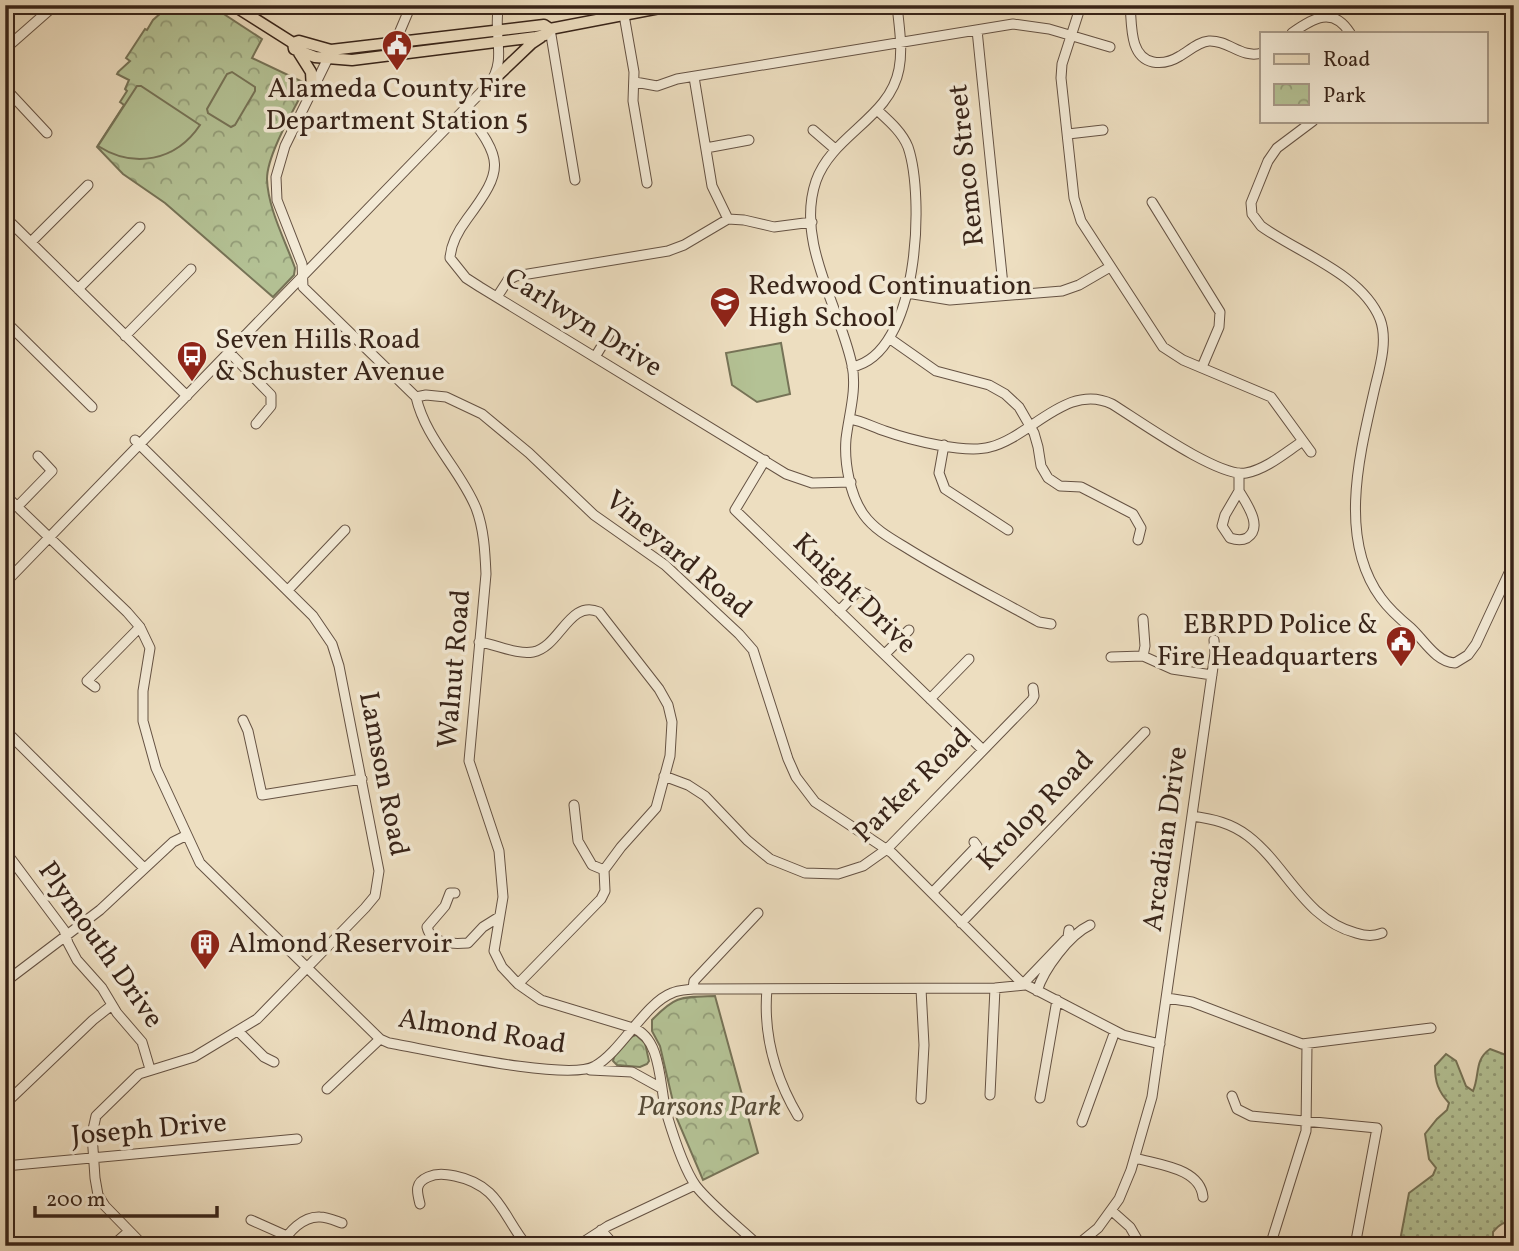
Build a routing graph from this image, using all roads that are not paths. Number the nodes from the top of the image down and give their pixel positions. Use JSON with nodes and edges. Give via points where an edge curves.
{"nodes":[{"id":1,"x":55,"y":5,"type":"edge"},
{"id":2,"x":233,"y":5,"type":"edge"},
{"id":3,"x":411,"y":5,"type":"edge"},
{"id":4,"x":499,"y":5,"type":"edge"},
{"id":5,"x":675,"y":5,"type":"edge"},
{"id":6,"x":897,"y":5,"type":"edge"},
{"id":7,"x":1081,"y":5,"type":"edge"},
{"id":8,"x":1130,"y":5,"type":"edge"},
{"id":9,"x":624,"y":15,"type":"junction"},
{"id":10,"x":977,"y":30,"type":"junction"},
{"id":11,"x":547,"y":32,"type":"junction"},
{"id":12,"x":1294,"y":32,"type":"edge"},
{"id":13,"x":1349,"y":32,"type":"edge"},
{"id":14,"x":1071,"y":36,"type":"junction"},
{"id":15,"x":497,"y":37,"type":"junction"},
{"id":16,"x":900,"y":42,"type":"junction"},
{"id":17,"x":295,"y":47,"type":"junction"},
{"id":18,"x":1110,"y":47,"type":"dead end"},
{"id":19,"x":5,"y":49,"type":"edge"},
{"id":20,"x":400,"y":49,"type":"junction"},
{"id":21,"x":1260,"y":53,"type":"edge"},
{"id":22,"x":330,"y":55,"type":"junction"},
{"id":23,"x":694,"y":77,"type":"junction"},
{"id":24,"x":635,"y":82,"type":"junction"},
{"id":25,"x":489,"y":84,"type":"junction"},
{"id":26,"x":5,"y":88,"type":"edge"},
{"id":27,"x":312,"y":90,"type":"junction"},
{"id":28,"x":465,"y":110,"type":"junction"},
{"id":29,"x":877,"y":110,"type":"junction"},
{"id":30,"x":1312,"y":122,"type":"edge"},
{"id":31,"x":813,"y":130,"type":"dead end"},
{"id":32,"x":1103,"y":130,"type":"dead end"},
{"id":33,"x":47,"y":133,"type":"dead end"},
{"id":34,"x":1068,"y":134,"type":"junction"},
{"id":35,"x":749,"y":140,"type":"dead end"},
{"id":36,"x":706,"y":148,"type":"junction"},
{"id":37,"x":835,"y":149,"type":"junction"},
{"id":38,"x":575,"y":180,"type":"dead end"},
{"id":39,"x":647,"y":183,"type":"dead end"},
{"id":40,"x":88,"y":186,"type":"dead end"},
{"id":41,"x":1152,"y":202,"type":"dead end"},
{"id":42,"x":5,"y":217,"type":"edge"},
{"id":43,"x":728,"y":219,"type":"junction"},
{"id":44,"x":811,"y":222,"type":"junction"},
{"id":45,"x":140,"y":227,"type":"dead end"},
{"id":46,"x":31,"y":242,"type":"junction"},
{"id":47,"x":1110,"y":267,"type":"junction"},
{"id":48,"x":191,"y":269,"type":"dead end"},
{"id":49,"x":301,"y":278,"type":"junction"},
{"id":50,"x":78,"y":289,"type":"junction"},
{"id":51,"x":907,"y":293,"type":"junction"},
{"id":52,"x":1003,"y":295,"type":"junction"},
{"id":53,"x":497,"y":297,"type":"junction"},
{"id":54,"x":5,"y":321,"type":"edge"},
{"id":55,"x":611,"y":331,"type":"dead end"},
{"id":56,"x":125,"y":336,"type":"junction"},
{"id":57,"x":889,"y":338,"type":"junction"},
{"id":58,"x":229,"y":352,"type":"junction"},
{"id":59,"x":595,"y":357,"type":"junction"},
{"id":60,"x":852,"y":367,"type":"junction"},
{"id":61,"x":1202,"y":367,"type":"junction"},
{"id":62,"x":187,"y":396,"type":"junction"},
{"id":63,"x":416,"y":397,"type":"junction"},
{"id":64,"x":92,"y":407,"type":"dead end"},
{"id":65,"x":850,"y":419,"type":"junction"},
{"id":66,"x":256,"y":424,"type":"dead end"},
{"id":67,"x":1030,"y":426,"type":"junction"},
{"id":68,"x":1303,"y":441,"type":"junction"},
{"id":69,"x":137,"y":443,"type":"junction"},
{"id":70,"x":944,"y":445,"type":"junction"},
{"id":71,"x":1311,"y":452,"type":"dead end"},
{"id":72,"x":38,"y":456,"type":"dead end"},
{"id":73,"x":765,"y":460,"type":"junction"},
{"id":74,"x":1239,"y":473,"type":"junction"},
{"id":75,"x":851,"y":482,"type":"junction"},
{"id":76,"x":1239,"y":491,"type":"junction"},
{"id":77,"x":5,"y":495,"type":"edge"},
{"id":78,"x":17,"y":507,"type":"junction"},
{"id":79,"x":345,"y":530,"type":"dead end"},
{"id":80,"x":1008,"y":530,"type":"dead end"},
{"id":81,"x":50,"y":538,"type":"junction"},
{"id":82,"x":1138,"y":540,"type":"dead end"},
{"id":83,"x":1514,"y":562,"type":"edge"},
{"id":84,"x":5,"y":583,"type":"edge"},
{"id":85,"x":288,"y":590,"type":"junction"},
{"id":86,"x":868,"y":595,"type":"dead end"},
{"id":87,"x":839,"y":611,"type":"junction"},
{"id":88,"x":1143,"y":619,"type":"dead end"},
{"id":89,"x":1051,"y":624,"type":"dead end"},
{"id":90,"x":140,"y":627,"type":"junction"},
{"id":91,"x":909,"y":630,"type":"dead end"},
{"id":92,"x":1214,"y":640,"type":"dead end"},
{"id":93,"x":479,"y":642,"type":"junction"},
{"id":94,"x":885,"y":654,"type":"junction"},
{"id":95,"x":1143,"y":656,"type":"junction"},
{"id":96,"x":1111,"y":657,"type":"dead end"},
{"id":97,"x":969,"y":659,"type":"dead end"},
{"id":98,"x":1212,"y":676,"type":"junction"},
{"id":99,"x":94,"y":687,"type":"dead end"},
{"id":100,"x":1033,"y":688,"type":"dead end"},
{"id":101,"x":930,"y":699,"type":"junction"},
{"id":102,"x":243,"y":720,"type":"dead end"},
{"id":103,"x":5,"y":730,"type":"edge"},
{"id":104,"x":1145,"y":732,"type":"dead end"},
{"id":105,"x":983,"y":750,"type":"junction"},
{"id":106,"x":664,"y":776,"type":"junction"},
{"id":107,"x":362,"y":779,"type":"junction"},
{"id":108,"x":574,"y":805,"type":"dead end"},
{"id":109,"x":1192,"y":817,"type":"junction"},
{"id":110,"x":187,"y":835,"type":"junction"},
{"id":111,"x":974,"y":842,"type":"dead end"},
{"id":112,"x":887,"y":849,"type":"junction"},
{"id":113,"x":5,"y":851,"type":"edge"},
{"id":114,"x":144,"y":868,"type":"junction"},
{"id":115,"x":604,"y":870,"type":"junction"},
{"id":116,"x":455,"y":893,"type":"dead end"},
{"id":117,"x":932,"y":893,"type":"junction"},
{"id":118,"x":758,"y":913,"type":"dead end"},
{"id":119,"x":499,"y":917,"type":"junction"},
{"id":120,"x":961,"y":923,"type":"junction"},
{"id":121,"x":1090,"y":925,"type":"dead end"},
{"id":122,"x":1069,"y":930,"type":"dead end"},
{"id":123,"x":1382,"y":933,"type":"dead end"},
{"id":124,"x":66,"y":936,"type":"junction"},
{"id":125,"x":5,"y":968,"type":"edge"},
{"id":126,"x":307,"y":968,"type":"junction"},
{"id":127,"x":9,"y":980,"type":"edge"},
{"id":128,"x":517,"y":984,"type":"junction"},
{"id":129,"x":1024,"y":984,"type":"junction"},
{"id":130,"x":995,"y":988,"type":"junction"},
{"id":131,"x":693,"y":989,"type":"junction"},
{"id":132,"x":767,"y":989,"type":"junction"},
{"id":133,"x":921,"y":989,"type":"junction"},
{"id":134,"x":1037,"y":991,"type":"junction"},
{"id":135,"x":1167,"y":998,"type":"junction"},
{"id":136,"x":1057,"y":1000,"type":"junction"},
{"id":137,"x":112,"y":1005,"type":"junction"},
{"id":138,"x":633,"y":1028,"type":"junction"},
{"id":139,"x":1431,"y":1028,"type":"dead end"},
{"id":140,"x":1112,"y":1030,"type":"junction"},
{"id":141,"x":238,"y":1031,"type":"junction"},
{"id":142,"x":380,"y":1039,"type":"junction"},
{"id":143,"x":1160,"y":1044,"type":"junction"},
{"id":144,"x":1307,"y":1045,"type":"junction"},
{"id":145,"x":274,"y":1062,"type":"dead end"},
{"id":146,"x":150,"y":1069,"type":"junction"},
{"id":147,"x":588,"y":1070,"type":"junction"},
{"id":148,"x":661,"y":1088,"type":"junction"},
{"id":149,"x":327,"y":1089,"type":"dead end"},
{"id":150,"x":990,"y":1095,"type":"dead end"},
{"id":151,"x":1232,"y":1096,"type":"dead end"},
{"id":152,"x":1040,"y":1098,"type":"dead end"},
{"id":153,"x":921,"y":1099,"type":"dead end"},
{"id":154,"x":5,"y":1104,"type":"edge"},
{"id":155,"x":1080,"y":1111,"type":"dead end"},
{"id":156,"x":798,"y":1116,"type":"dead end"},
{"id":157,"x":1307,"y":1121,"type":"junction"},
{"id":158,"x":1082,"y":1122,"type":"dead end"},
{"id":159,"x":297,"y":1139,"type":"dead end"},
{"id":160,"x":93,"y":1158,"type":"junction"},
{"id":161,"x":1135,"y":1158,"type":"junction"},
{"id":162,"x":5,"y":1166,"type":"edge"},
{"id":163,"x":695,"y":1185,"type":"junction"},
{"id":164,"x":1203,"y":1197,"type":"dead end"},
{"id":165,"x":420,"y":1204,"type":"dead end"},
{"id":166,"x":1112,"y":1211,"type":"junction"},
{"id":167,"x":251,"y":1220,"type":"dead end"},
{"id":168,"x":342,"y":1223,"type":"dead end"},
{"id":169,"x":601,"y":1230,"type":"junction"},
{"id":170,"x":129,"y":1231,"type":"junction"},
{"id":171,"x":286,"y":1236,"type":"junction"},
{"id":172,"x":112,"y":1246,"type":"edge"},
{"id":173,"x":144,"y":1246,"type":"edge"},
{"id":174,"x":281,"y":1246,"type":"edge"},
{"id":175,"x":527,"y":1246,"type":"edge"},
{"id":176,"x":577,"y":1246,"type":"edge"},
{"id":177,"x":615,"y":1246,"type":"edge"},
{"id":178,"x":760,"y":1246,"type":"edge"},
{"id":179,"x":1076,"y":1246,"type":"edge"},
{"id":180,"x":1141,"y":1246,"type":"edge"},
{"id":181,"x":1270,"y":1246,"type":"edge"},
{"id":182,"x":1355,"y":1246,"type":"edge"}],
"edges":[{"from":1,"to":19,"type":"street"},
{"from":2,"to":17,"type":"main road"},
{"from":3,"to":20,"type":"street","via":[[400,32]]},
{"from":4,"to":15,"type":"street"},
{"from":5,"to":9,"type":"main road"},
{"from":6,"to":16,"type":"street"},
{"from":7,"to":14,"type":"street"},
{"from":8,"to":21,"type":"street","via":[[1136,48],[1150,61],[1173,60],[1209,41],[1250,55]]},
{"from":9,"to":11,"type":"main road"},
{"from":9,"to":24,"type":"street"},
{"from":10,"to":14,"type":"street","via":[[1020,24]]},
{"from":10,"to":16,"type":"street"},
{"from":10,"to":52,"type":"street","name":"Remco Street"},
{"from":11,"to":15,"type":"main road"},
{"from":11,"to":25,"type":"main road"},
{"from":11,"to":38,"type":"street"},
{"from":12,"to":13,"type":"street","via":[[1326,17],[1340,21]]},
{"from":14,"to":18,"type":"street"},
{"from":14,"to":34,"type":"street","via":[[1061,78]]},
{"from":15,"to":20,"type":"main road"},
{"from":15,"to":25,"type":"street","via":[[499,65]]},
{"from":16,"to":23,"type":"street"},
{"from":16,"to":29,"type":"street","via":[[898,74]]},
{"from":17,"to":22,"type":"main road"},
{"from":17,"to":27,"type":"main road","via":[[309,67]]},
{"from":20,"to":22,"type":"main road","via":[[352,60]]},
{"from":22,"to":27,"type":"street"},
{"from":23,"to":24,"type":"street","via":[[657,86]]},
{"from":23,"to":36,"type":"street"},
{"from":24,"to":39,"type":"street","via":[[633,101]]},
{"from":25,"to":28,"type":"street"},
{"from":26,"to":33,"type":"street"},
{"from":27,"to":49,"type":"street","via":[[282,153],[275,185],[302,264]]},
{"from":28,"to":49,"type":"street"},
{"from":28,"to":53,"type":"street","name":"Carlwyn Drive","via":[[491,148],[495,171],[490,187],[455,236],[450,258],[466,278]]},
{"from":29,"to":37,"type":"street"},
{"from":29,"to":51,"type":"street","via":[[903,138],[912,166],[916,231]]},
{"from":30,"to":83,"type":"street","via":[[1273,153],[1252,209],[1261,226],[1352,285],[1371,304],[1382,326],[1357,503],[1358,541],[1368,576],[1391,610],[1441,660],[1455,663],[1476,644]]},
{"from":31,"to":37,"type":"street"},
{"from":32,"to":34,"type":"street"},
{"from":34,"to":47,"type":"street","via":[[1078,215]]},
{"from":35,"to":36,"type":"street"},
{"from":36,"to":43,"type":"street","via":[[715,194]]},
{"from":37,"to":44,"type":"street","via":[[815,186]]},
{"from":40,"to":46,"type":"street"},
{"from":41,"to":61,"type":"street","via":[[1220,312],[1219,327]]},
{"from":42,"to":46,"type":"street"},
{"from":43,"to":44,"type":"street","via":[[774,227]]},
{"from":43,"to":53,"type":"street","via":[[668,251],[516,276]]},
{"from":44,"to":60,"type":"street"},
{"from":45,"to":50,"type":"street"},
{"from":46,"to":50,"type":"street"},
{"from":47,"to":52,"type":"street","via":[[1067,289]]},
{"from":47,"to":61,"type":"street","via":[[1158,342],[1173,355]]},
{"from":48,"to":56,"type":"street"},
{"from":49,"to":58,"type":"street"},
{"from":49,"to":63,"type":"street","name":"Walnut Road","via":[[310,296]]},
{"from":50,"to":56,"type":"street"},
{"from":51,"to":52,"type":"street","via":[[942,300]]},
{"from":51,"to":57,"type":"street"},
{"from":53,"to":59,"type":"street","name":"Carlwyn Drive"},
{"from":54,"to":64,"type":"street"},
{"from":55,"to":59,"type":"street"},
{"from":56,"to":62,"type":"street"},
{"from":57,"to":60,"type":"street","via":[[864,363]]},
{"from":57,"to":67,"type":"street","via":[[936,372],[1001,390]]},
{"from":58,"to":62,"type":"street"},
{"from":58,"to":66,"type":"street","via":[[271,395],[271,406]]},
{"from":59,"to":73,"type":"street","name":"Carlwyn Drive"},
{"from":60,"to":65,"type":"street"},
{"from":61,"to":68,"type":"street","via":[[1270,397]]},
{"from":62,"to":69,"type":"street"},
{"from":63,"to":93,"type":"street","name":"Walnut Road","via":[[429,432],[476,509],[486,574]]},
{"from":63,"to":112,"type":"street","name":"Vineyard Road","via":[[446,397],[482,414],[594,515],[664,565],[739,634],[753,650],[796,777],[815,802]]},
{"from":65,"to":70,"type":"street"},
{"from":65,"to":75,"type":"street","via":[[846,447]]},
{"from":67,"to":70,"type":"street","via":[[990,448]]},
{"from":67,"to":74,"type":"street","via":[[1076,400],[1103,400],[1215,466]]},
{"from":67,"to":82,"type":"street","via":[[1048,478],[1060,486],[1081,487],[1133,514],[1141,528]]},
{"from":68,"to":71,"type":"street"},
{"from":68,"to":74,"type":"street","via":[[1263,467]]},
{"from":69,"to":81,"type":"street"},
{"from":69,"to":85,"type":"street","name":"Lamson Road"},
{"from":70,"to":80,"type":"street","via":[[939,473],[945,489]]},
{"from":72,"to":78,"type":"street","via":[[52,471]]},
{"from":73,"to":75,"type":"street","name":"Carlwyn Drive","via":[[802,481]]},
{"from":73,"to":87,"type":"street","name":"Knight Drive","via":[[735,510]]},
{"from":74,"to":76,"type":"street"},
{"from":75,"to":89,"type":"street","via":[[860,509],[882,532],[1039,622]]},
{"from":76,"to":76,"type":"street","via":[[1255,527],[1239,540],[1230,538],[1222,526]]},
{"from":77,"to":78,"type":"street"},
{"from":78,"to":81,"type":"street"},
{"from":79,"to":85,"type":"street"},
{"from":81,"to":84,"type":"street"},
{"from":81,"to":90,"type":"street"},
{"from":85,"to":107,"type":"street","name":"Lamson Road","via":[[332,644]]},
{"from":86,"to":87,"type":"street","via":[[859,590]]},
{"from":87,"to":94,"type":"street","name":"Knight Drive"},
{"from":88,"to":95,"type":"street"},
{"from":90,"to":99,"type":"street","via":[[87,681]]},
{"from":90,"to":110,"type":"street","name":"Almond Road","via":[[150,648],[143,721],[162,784]]},
{"from":91,"to":94,"type":"street"},
{"from":92,"to":98,"type":"street","name":"Arcadian Drive"},
{"from":93,"to":106,"type":"street","via":[[534,652],[580,611],[599,612],[668,705],[673,722]]},
{"from":93,"to":119,"type":"street","name":"Walnut Road","via":[[469,761],[499,851],[503,898]]},
{"from":94,"to":101,"type":"street","name":"Knight Drive"},
{"from":95,"to":96,"type":"street"},
{"from":95,"to":98,"type":"street","via":[[1172,669]]},
{"from":97,"to":101,"type":"street"},
{"from":98,"to":109,"type":"street","name":"Arcadian Drive"},
{"from":100,"to":105,"type":"street","name":"Parker Road","via":[[1032,700]]},
{"from":101,"to":105,"type":"street","name":"Knight Drive"},
{"from":102,"to":107,"type":"street","via":[[262,795]]},
{"from":103,"to":114,"type":"street"},
{"from":104,"to":120,"type":"street","name":"Krolop Road"},
{"from":105,"to":112,"type":"street","name":"Parker Road"},
{"from":106,"to":112,"type":"street","name":"Parker Road","via":[[705,796],[758,851],[794,870],[848,872]]},
{"from":106,"to":115,"type":"street","via":[[656,808]]},
{"from":107,"to":126,"type":"street","name":"Lamson Road","via":[[379,872],[375,896]]},
{"from":108,"to":115,"type":"street","via":[[578,841],[592,865]]},
{"from":109,"to":123,"type":"street","via":[[1224,823],[1248,836],[1312,909],[1331,923],[1363,935]]},
{"from":109,"to":135,"type":"street","name":"Arcadian Drive"},
{"from":110,"to":114,"type":"street"},
{"from":110,"to":126,"type":"street","name":"Almond Road","via":[[200,863]]},
{"from":111,"to":117,"type":"street","via":[[977,846]]},
{"from":112,"to":117,"type":"street","name":"Vineyard Road"},
{"from":113,"to":124,"type":"street","name":"Plymouth Drive"},
{"from":114,"to":124,"type":"street"},
{"from":115,"to":128,"type":"street","via":[[601,899]]},
{"from":116,"to":119,"type":"street","via":[[450,893],[427,927],[437,940],[468,943]]},
{"from":117,"to":120,"type":"street","name":"Vineyard Road"},
{"from":118,"to":131,"type":"street","via":[[694,981]]},
{"from":119,"to":128,"type":"street","name":"Walnut Road","via":[[494,951]]},
{"from":120,"to":129,"type":"street","name":"Vineyard Road"},
{"from":121,"to":134,"type":"street","via":[[1056,958]]},
{"from":122,"to":129,"type":"street","via":[[1068,937]]},
{"from":124,"to":127,"type":"street"},
{"from":124,"to":137,"type":"street","name":"Plymouth Drive","via":[[73,953]]},
{"from":125,"to":127,"type":"street"},
{"from":126,"to":141,"type":"street","name":"Lamson Road","via":[[257,1019]]},
{"from":126,"to":142,"type":"street","name":"Almond Road"},
{"from":128,"to":138,"type":"street","name":"Walnut Road","via":[[541,1000]]},
{"from":129,"to":130,"type":"street","name":"Almond Road"},
{"from":129,"to":134,"type":"street"},
{"from":130,"to":133,"type":"street","name":"Almond Road"},
{"from":130,"to":150,"type":"street"},
{"from":131,"to":132,"type":"street","name":"Almond Road"},
{"from":131,"to":138,"type":"street","name":"Almond Road","via":[[671,993]]},
{"from":132,"to":133,"type":"street","name":"Almond Road"},
{"from":132,"to":156,"type":"street","via":[[772,1056]]},
{"from":133,"to":153,"type":"street"},
{"from":134,"to":136,"type":"street"},
{"from":135,"to":143,"type":"street","name":"Arcadian Drive"},
{"from":135,"to":144,"type":"street","via":[[1192,1002]]},
{"from":136,"to":140,"type":"street"},
{"from":136,"to":152,"type":"street"},
{"from":137,"to":146,"type":"street","name":"Plymouth Drive","via":[[142,1042]]},
{"from":137,"to":154,"type":"street"},
{"from":138,"to":147,"type":"street","name":"Almond Road"},
{"from":138,"to":148,"type":"street","via":[[648,1037]]},
{"from":139,"to":144,"type":"street"},
{"from":140,"to":143,"type":"street"},
{"from":140,"to":155,"type":"street"},
{"from":140,"to":158,"type":"street"},
{"from":141,"to":145,"type":"street"},
{"from":141,"to":146,"type":"street","name":"Lamson Road","via":[[186,1060]]},
{"from":142,"to":147,"type":"street","name":"Almond Road","via":[[516,1066]]},
{"from":142,"to":149,"type":"street"},
{"from":143,"to":161,"type":"street","name":"Arcadian Drive","via":[[1152,1097]]},
{"from":144,"to":157,"type":"street"},
{"from":146,"to":160,"type":"street","name":"Lamson Road","via":[[98,1112],[92,1130]]},
{"from":147,"to":148,"type":"street","via":[[632,1072]]},
{"from":148,"to":163,"type":"street","via":[[673,1133]]},
{"from":151,"to":157,"type":"street","via":[[1237,1109],[1246,1114]]},
{"from":157,"to":181,"type":"street"},
{"from":157,"to":182,"type":"street","via":[[1377,1128]]},
{"from":159,"to":160,"type":"street","name":"Joseph Drive"},
{"from":160,"to":162,"type":"street","name":"Joseph Drive"},
{"from":160,"to":170,"type":"street","name":"Lamson Road","via":[[98,1195]]},
{"from":161,"to":164,"type":"street","via":[[1193,1177]]},
{"from":161,"to":166,"type":"street","name":"Arcadian Drive"},
{"from":163,"to":169,"type":"street"},
{"from":163,"to":178,"type":"street"},
{"from":165,"to":175,"type":"street","via":[[416,1188],[427,1177],[466,1178],[486,1187],[497,1199]]},
{"from":166,"to":179,"type":"street","name":"Arcadian Drive"},
{"from":166,"to":180,"type":"street","via":[[1130,1227]]},
{"from":167,"to":171,"type":"street"},
{"from":168,"to":171,"type":"street","via":[[319,1216],[299,1223]]},
{"from":169,"to":176,"type":"street"},
{"from":169,"to":177,"type":"street"},
{"from":170,"to":172,"type":"street"},
{"from":170,"to":173,"type":"street","name":"Lamson Road"},
{"from":171,"to":174,"type":"street"}]}
